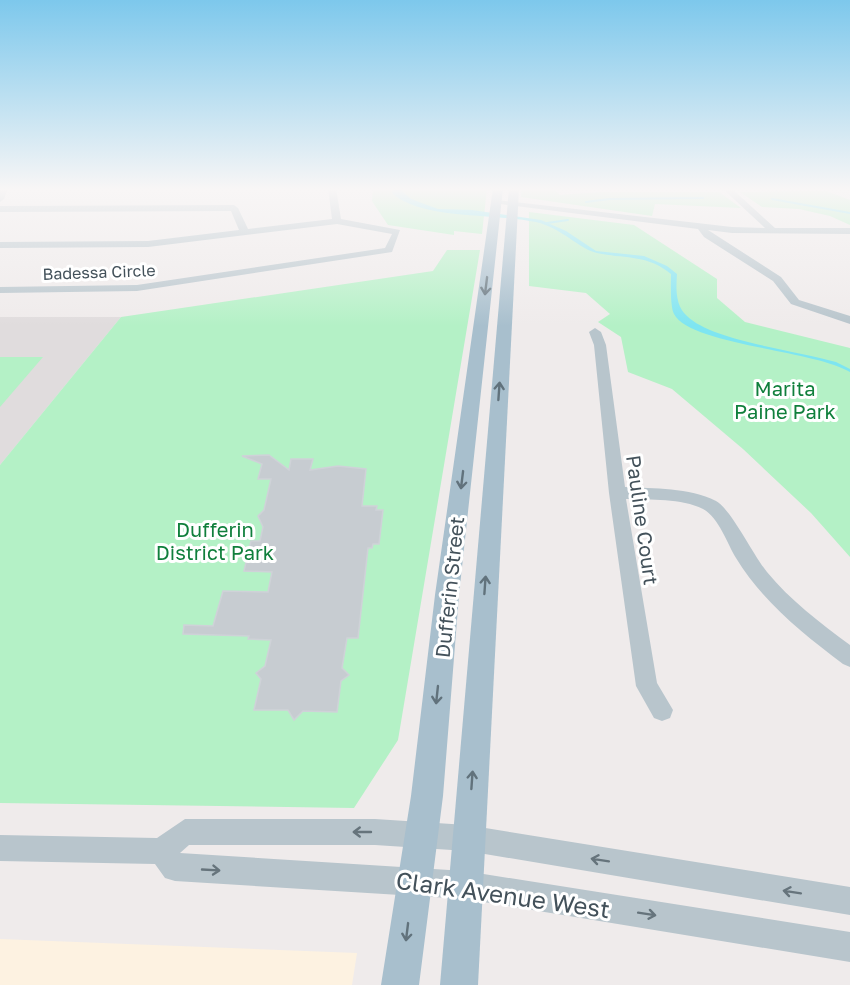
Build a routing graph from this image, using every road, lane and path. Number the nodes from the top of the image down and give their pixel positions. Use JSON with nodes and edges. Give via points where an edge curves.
{"nodes":[{"id":1,"x":222,"y":234,"type":"edge"},
{"id":2,"x":396,"y":234,"type":"edge"},
{"id":3,"x":506,"y":234,"type":"edge"},
{"id":4,"x":508,"y":234,"type":"edge"},
{"id":5,"x":706,"y":234,"type":"edge"},
{"id":6,"x":0,"y":245,"type":"edge"},
{"id":7,"x":0,"y":290,"type":"edge"},
{"id":8,"x":850,"y":320,"type":"edge"},
{"id":9,"x":595,"y":332,"type":"dead end"},
{"id":10,"x":617,"y":493,"type":"junction"},
{"id":11,"x":850,"y":657,"type":"edge"},
{"id":12,"x":662,"y":710,"type":"dead end"},
{"id":13,"x":421,"y":833,"type":"junction"},
{"id":14,"x":467,"y":838,"type":"junction"},
{"id":15,"x":0,"y":848,"type":"edge"},
{"id":16,"x":161,"y":851,"type":"junction"},
{"id":17,"x":413,"y":879,"type":"junction"},
{"id":18,"x":465,"y":885,"type":"junction"},
{"id":19,"x":850,"y":901,"type":"edge"},
{"id":20,"x":850,"y":947,"type":"edge"},
{"id":21,"x":400,"y":985,"type":"edge"},
{"id":22,"x":459,"y":985,"type":"edge"}],
"edges":[{"from":1,"to":6,"type":"street","name":"Badessa Circle","via":[[148,244]]},
{"from":2,"to":7,"type":"street","name":"Badessa Circle","via":[[389,250],[137,288]]},
{"from":3,"to":13,"type":"main road","name":"Dufferin Street","one_way":true},
{"from":14,"to":4,"type":"main road","name":"Dufferin Street","one_way":true},
{"from":5,"to":8,"type":"street","via":[[777,279],[795,302]]},
{"from":9,"to":10,"type":"street","name":"Pauline Court","via":[[600,345]]},
{"from":10,"to":11,"type":"street","via":[[711,504],[756,575],[775,597]]},
{"from":10,"to":12,"type":"street","name":"Pauline Court","via":[[647,686]]},
{"from":13,"to":14,"type":"street"},
{"from":13,"to":16,"type":"street","one_way":true,"via":[[184,832]]},
{"from":13,"to":17,"type":"main road","name":"Dufferin Street"},
{"from":14,"to":18,"type":"main road","name":"Dufferin Street"},
{"from":19,"to":14,"type":"street","one_way":true},
{"from":15,"to":16,"type":"street"},
{"from":16,"to":17,"type":"street","name":"Clark Avenue West","one_way":true,"via":[[175,868]]},
{"from":17,"to":18,"type":"street","name":"Clark Avenue West"},
{"from":17,"to":21,"type":"main road","name":"Dufferin Street","one_way":true},
{"from":18,"to":20,"type":"street","name":"Clark Avenue West","one_way":true},
{"from":18,"to":22,"type":"main road","name":"Dufferin Street"}]}
